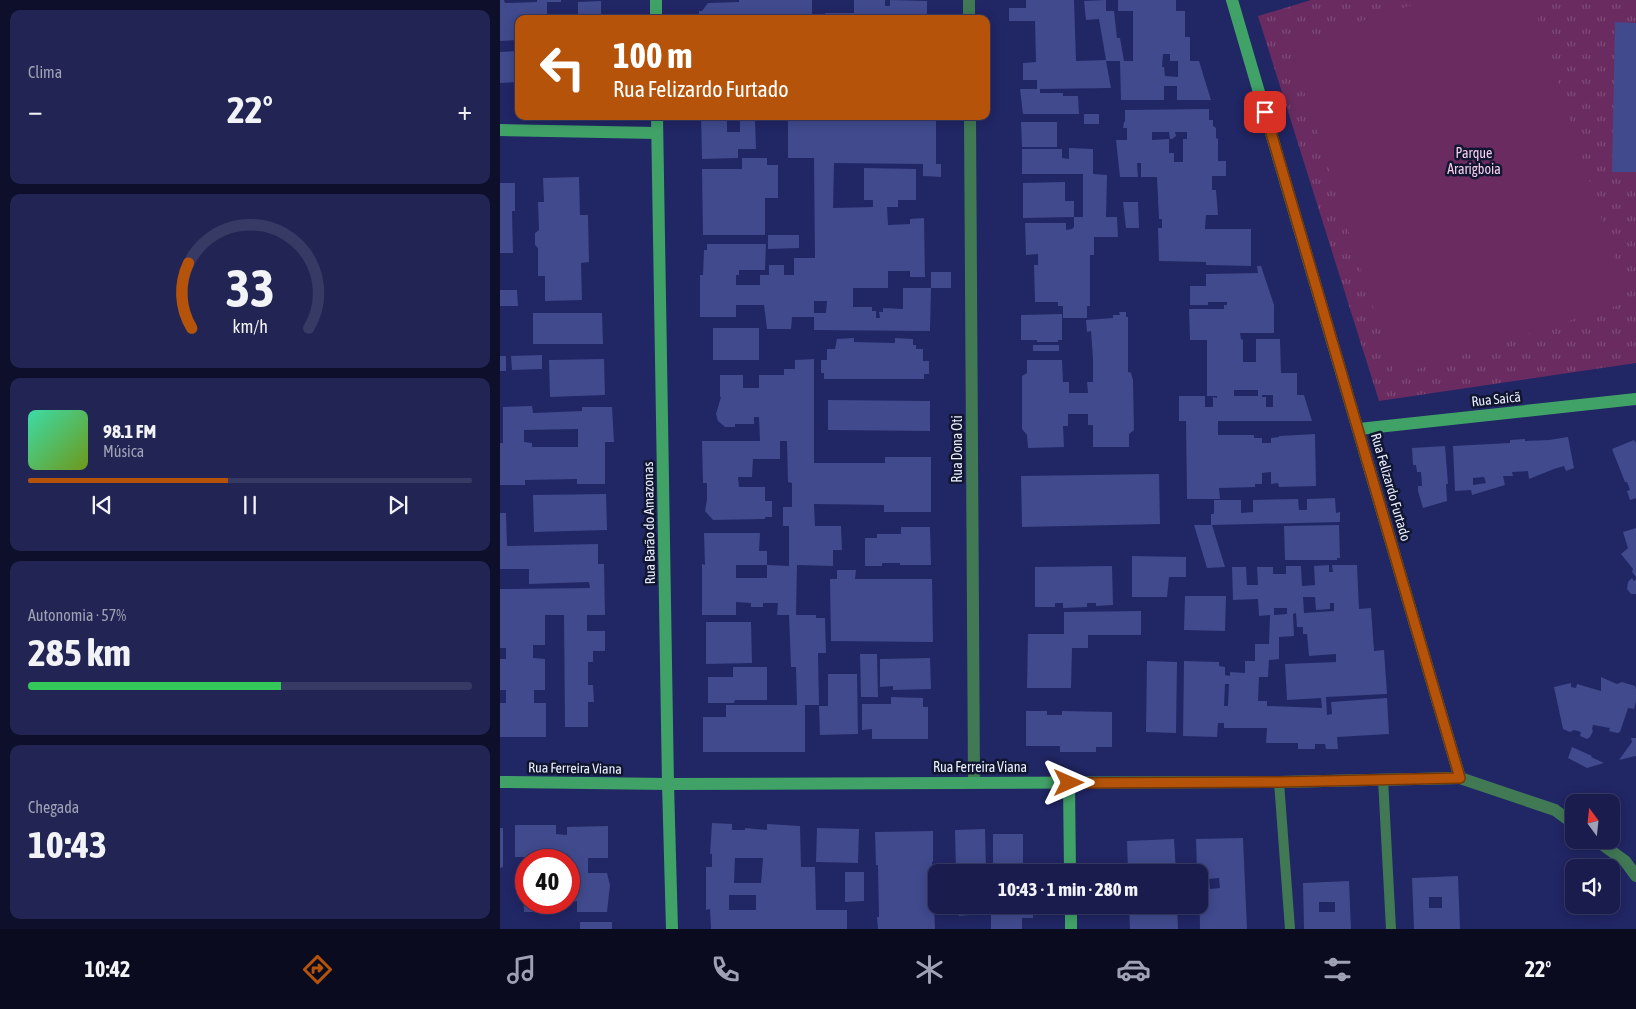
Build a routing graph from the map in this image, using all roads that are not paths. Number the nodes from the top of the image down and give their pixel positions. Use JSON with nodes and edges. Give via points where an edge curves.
{"nodes":[{"id":1,"x":656,"y":0,"type":"edge"},
{"id":2,"x":969,"y":0,"type":"edge"},
{"id":3,"x":1232,"y":0,"type":"edge"},
{"id":4,"x":656,"y":15,"type":"edge"},
{"id":5,"x":969,"y":15,"type":"edge"},
{"id":6,"x":657,"y":120,"type":"edge"},
{"id":7,"x":970,"y":120,"type":"edge"},
{"id":8,"x":500,"y":130,"type":"edge"},
{"id":9,"x":657,"y":133,"type":"junction"},
{"id":10,"x":1636,"y":399,"type":"edge"},
{"id":11,"x":1359,"y":429,"type":"junction"},
{"id":12,"x":1460,"y":778,"type":"junction"},
{"id":13,"x":1383,"y":779,"type":"junction"},
{"id":14,"x":500,"y":782,"type":"edge"},
{"id":15,"x":974,"y":782,"type":"junction"},
{"id":16,"x":1279,"y":782,"type":"junction"},
{"id":17,"x":1069,"y":783,"type":"junction"},
{"id":18,"x":668,"y":784,"type":"junction"},
{"id":19,"x":1565,"y":817,"type":"edge"},
{"id":20,"x":1608,"y":849,"type":"edge"},
{"id":21,"x":1070,"y":864,"type":"edge"},
{"id":22,"x":1636,"y":876,"type":"edge"},
{"id":23,"x":1071,"y":914,"type":"edge"},
{"id":24,"x":672,"y":929,"type":"edge"},
{"id":25,"x":1071,"y":929,"type":"edge"},
{"id":26,"x":1290,"y":929,"type":"edge"},
{"id":27,"x":1391,"y":929,"type":"edge"}],
"edges":[{"from":1,"to":4,"type":"street"},
{"from":2,"to":5,"type":"street"},
{"from":3,"to":11,"type":"street","name":"Rua Felizardo Furtado"},
{"from":6,"to":9,"type":"street","name":"Rua Barão do Amazonas"},
{"from":7,"to":15,"type":"street","name":"Rua Dona Oti"},
{"from":8,"to":9,"type":"street"},
{"from":9,"to":18,"type":"street","name":"Rua Barão do Amazonas"},
{"from":10,"to":11,"type":"street","name":"Rua Saicã"},
{"from":11,"to":12,"type":"street","name":"Rua Felizardo Furtado"},
{"from":12,"to":13,"type":"street","name":"Rua Ferreira Viana"},
{"from":12,"to":19,"type":"street","via":[[1555,810]]},
{"from":13,"to":16,"type":"street","name":"Rua Ferreira Viana"},
{"from":13,"to":27,"type":"lane"},
{"from":14,"to":18,"type":"street","name":"Rua Ferreira Viana"},
{"from":15,"to":17,"type":"street","name":"Rua Ferreira Viana"},
{"from":15,"to":18,"type":"street","name":"Rua Ferreira Viana"},
{"from":16,"to":17,"type":"street","name":"Rua Ferreira Viana"},
{"from":16,"to":26,"type":"lane"},
{"from":17,"to":21,"type":"street"},
{"from":18,"to":24,"type":"street","name":"Rua Barão do Amazonas"},
{"from":20,"to":22,"type":"street","via":[[1625,861]]},
{"from":23,"to":25,"type":"street"}]}
